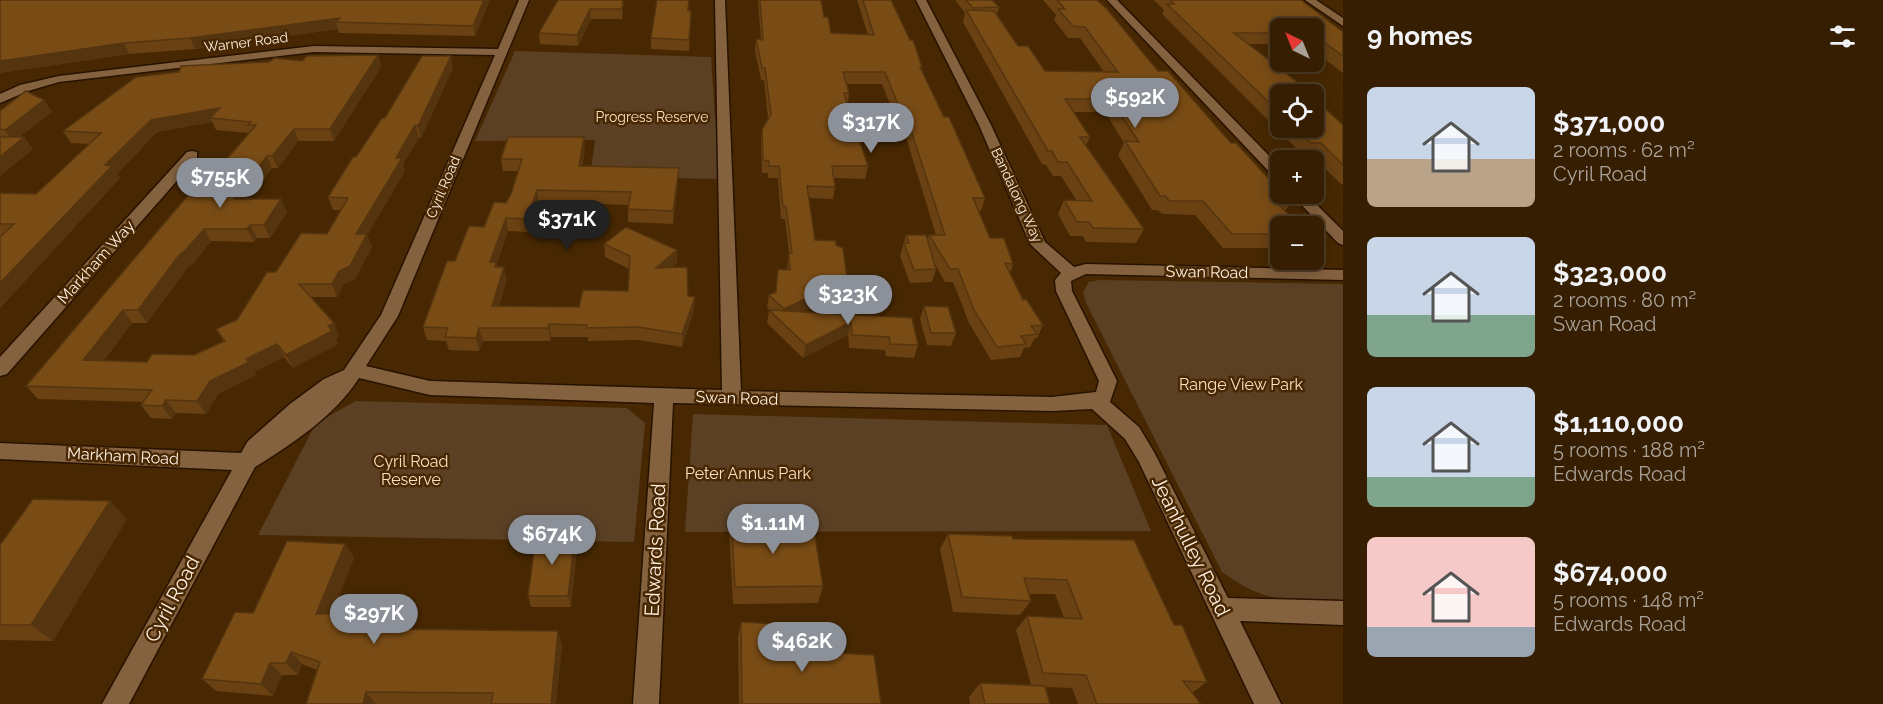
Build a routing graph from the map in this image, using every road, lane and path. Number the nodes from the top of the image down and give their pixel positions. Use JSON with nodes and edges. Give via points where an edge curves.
{"nodes":[{"id":1,"x":524,"y":0,"type":"edge"},
{"id":2,"x":720,"y":0,"type":"edge"},
{"id":3,"x":921,"y":0,"type":"edge"},
{"id":4,"x":1112,"y":0,"type":"edge"},
{"id":5,"x":1310,"y":0,"type":"edge"},
{"id":6,"x":1343,"y":23,"type":"edge"},
{"id":7,"x":500,"y":52,"type":"junction"},
{"id":8,"x":0,"y":99,"type":"edge"},
{"id":9,"x":192,"y":154,"type":"dead end"},
{"id":10,"x":1270,"y":165,"type":"edge"},
{"id":11,"x":1308,"y":204,"type":"edge"},
{"id":12,"x":1343,"y":240,"type":"edge"},
{"id":13,"x":1071,"y":273,"type":"junction"},
{"id":14,"x":1343,"y":275,"type":"edge"},
{"id":15,"x":0,"y":369,"type":"edge"},
{"id":16,"x":356,"y":370,"type":"junction"},
{"id":17,"x":664,"y":395,"type":"junction"},
{"id":18,"x":732,"y":398,"type":"junction"},
{"id":19,"x":1096,"y":401,"type":"junction"},
{"id":20,"x":0,"y":451,"type":"edge"},
{"id":21,"x":246,"y":462,"type":"junction"},
{"id":22,"x":1221,"y":609,"type":"junction"},
{"id":23,"x":1343,"y":613,"type":"edge"},
{"id":24,"x":115,"y":704,"type":"edge"},
{"id":25,"x":646,"y":704,"type":"edge"},
{"id":26,"x":1268,"y":704,"type":"edge"}],
"edges":[{"from":1,"to":7,"type":"street","name":"Cyril Road"},
{"from":2,"to":18,"type":"street"},
{"from":3,"to":13,"type":"street","name":"Bandalong Way","via":[[985,125],[1038,244]]},
{"from":4,"to":10,"type":"street"},
{"from":5,"to":6,"type":"street"},
{"from":7,"to":8,"type":"street","name":"Warner Road","via":[[314,50],[59,79]]},
{"from":7,"to":16,"type":"street","name":"Cyril Road","via":[[389,316]]},
{"from":9,"to":15,"type":"street","name":"Markham Way"},
{"from":11,"to":12,"type":"street"},
{"from":13,"to":14,"type":"street","name":"Swan Road","via":[[1086,269]]},
{"from":13,"to":19,"type":"street","via":[[1063,280],[1064,291],[1108,381],[1104,396]]},
{"from":16,"to":17,"type":"street","name":"Swan Road","via":[[430,388]]},
{"from":16,"to":21,"type":"street","name":"Cyril Road","via":[[342,389],[282,440]]},
{"from":17,"to":18,"type":"street","name":"Swan Road"},
{"from":17,"to":25,"type":"street","name":"Edwards Road"},
{"from":18,"to":19,"type":"street","name":"Swan Road","via":[[1052,404]]},
{"from":19,"to":22,"type":"street","name":"Jeanhulley Road","via":[[1132,433]]},
{"from":20,"to":21,"type":"street","name":"Markham Road"},
{"from":21,"to":24,"type":"street","name":"Cyril Road"},
{"from":22,"to":23,"type":"street"},
{"from":22,"to":26,"type":"street","name":"Jeanhulley Road"}]}
